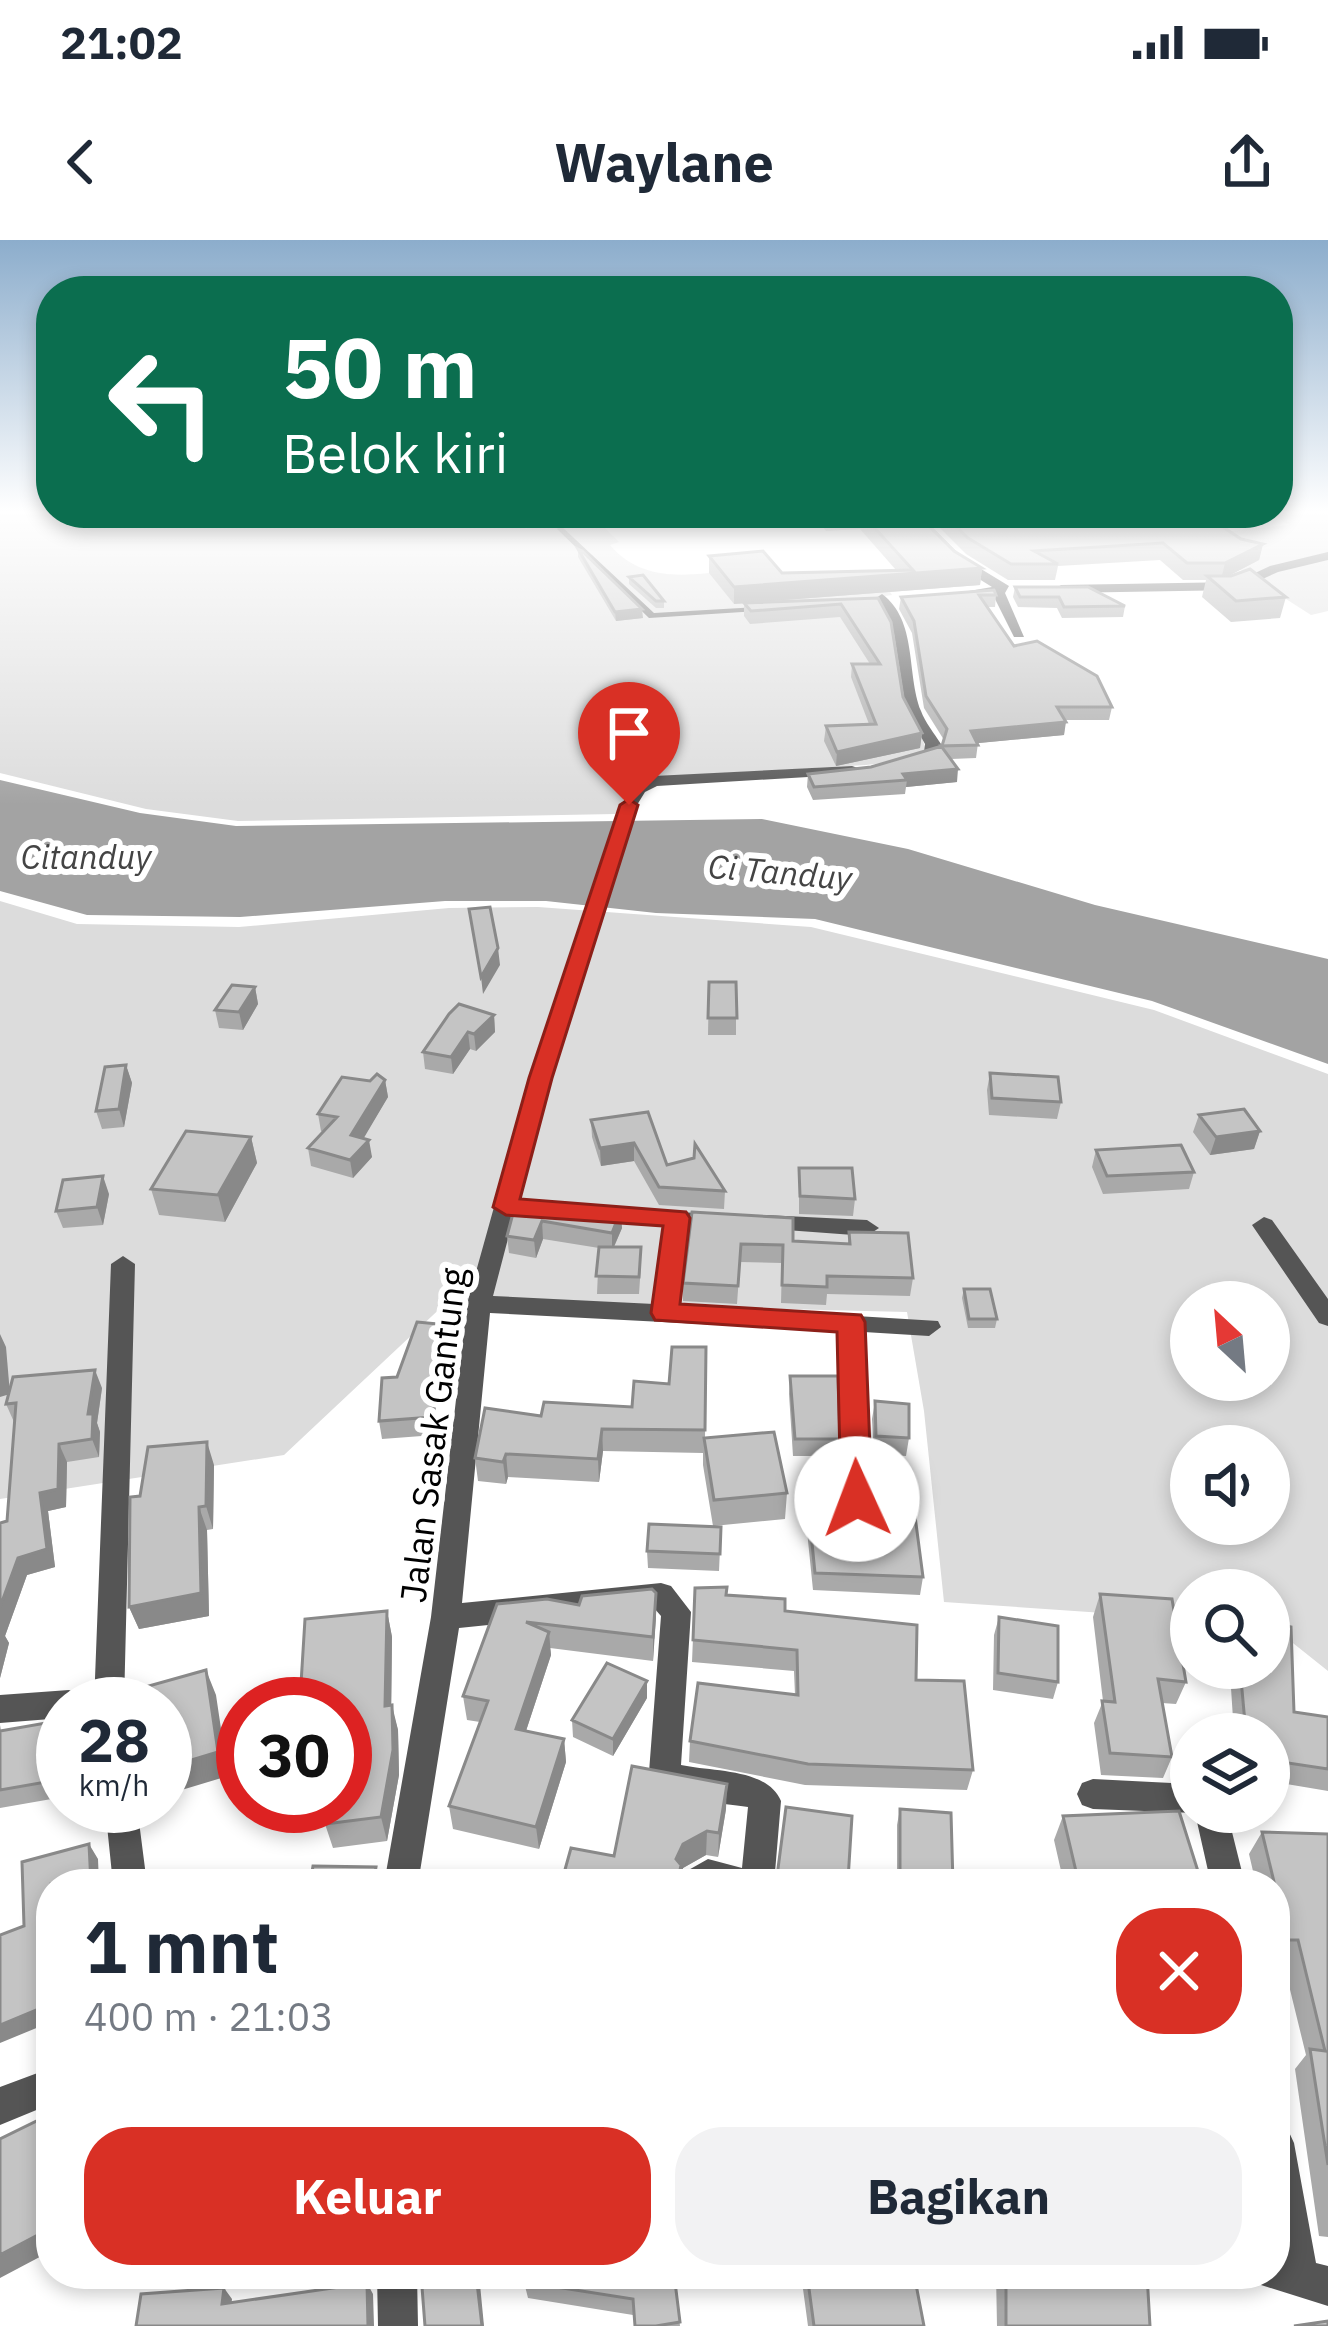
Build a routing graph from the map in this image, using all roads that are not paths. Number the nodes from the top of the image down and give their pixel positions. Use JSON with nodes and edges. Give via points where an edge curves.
{"nodes":[{"id":1,"x":646,"y":610,"type":"edge"},
{"id":2,"x":738,"y":610,"type":"edge"},
{"id":3,"x":888,"y":610,"type":"edge"},
{"id":4,"x":1010,"y":610,"type":"edge"},
{"id":5,"x":1019,"y":634,"type":"dead end"},
{"id":6,"x":896,"y":766,"type":"edge"},
{"id":7,"x":869,"y":770,"type":"edge"},
{"id":8,"x":570,"y":1211,"type":"edge"},
{"id":9,"x":677,"y":1218,"type":"junction"},
{"id":10,"x":1264,"y":1225,"type":"dead end"},
{"id":11,"x":866,"y":1228,"type":"edge"},
{"id":12,"x":123,"y":1264,"type":"dead end"},
{"id":13,"x":479,"y":1304,"type":"junction"},
{"id":14,"x":664,"y":1313,"type":"junction"},
{"id":15,"x":1328,"y":1316,"type":"edge"},
{"id":16,"x":851,"y":1322,"type":"junction"},
{"id":17,"x":929,"y":1327,"type":"dead end"},
{"id":18,"x":857,"y":1499,"type":"dead end"},
{"id":19,"x":446,"y":1617,"type":"junction"},
{"id":20,"x":112,"y":1677,"type":"edge"},
{"id":21,"x":36,"y":1706,"type":"edge"},
{"id":22,"x":0,"y":1709,"type":"edge"},
{"id":23,"x":1093,"y":1794,"type":"dead end"},
{"id":24,"x":1170,"y":1798,"type":"edge"},
{"id":25,"x":124,"y":1833,"type":"edge"},
{"id":26,"x":1215,"y":1833,"type":"edge"},
{"id":27,"x":128,"y":1869,"type":"edge"},
{"id":28,"x":404,"y":1869,"type":"edge"},
{"id":29,"x":758,"y":1869,"type":"edge"},
{"id":30,"x":1224,"y":1869,"type":"edge"},
{"id":31,"x":36,"y":2092,"type":"edge"},
{"id":32,"x":0,"y":2106,"type":"edge"},
{"id":33,"x":1290,"y":2221,"type":"edge"},
{"id":34,"x":1301,"y":2278,"type":"edge"},
{"id":35,"x":398,"y":2289,"type":"edge"},
{"id":36,"x":398,"y":2326,"type":"edge"}],
"edges":[{"from":1,"to":2,"type":"lane"},
{"from":3,"to":6,"type":"street","via":[[908,660],[913,710],[932,745],[931,754]]},
{"from":4,"to":5,"type":"street"},
{"from":7,"to":13,"type":"street","name":"Jalan Sasak Gantung","via":[[639,788],[540,1078],[516,1208]]},
{"from":8,"to":9,"type":"street"},
{"from":9,"to":11,"type":"street"},
{"from":9,"to":14,"type":"street"},
{"from":10,"to":15,"type":"street"},
{"from":12,"to":20,"type":"street"},
{"from":13,"to":14,"type":"street"},
{"from":13,"to":19,"type":"street","name":"Jalan Sasak Gantung"},
{"from":14,"to":16,"type":"street"},
{"from":16,"to":17,"type":"street"},
{"from":16,"to":18,"type":"street"},
{"from":19,"to":28,"type":"street","name":"Jalan Sasak Gantung"},
{"from":19,"to":29,"type":"street","via":[[661,1595],[671,1601],[665,1772],[765,1801]]},
{"from":21,"to":22,"type":"street"},
{"from":23,"to":24,"type":"street"},
{"from":25,"to":27,"type":"street"},
{"from":26,"to":30,"type":"street"},
{"from":31,"to":32,"type":"street"},
{"from":33,"to":34,"type":"street"},
{"from":35,"to":36,"type":"street"}]}
